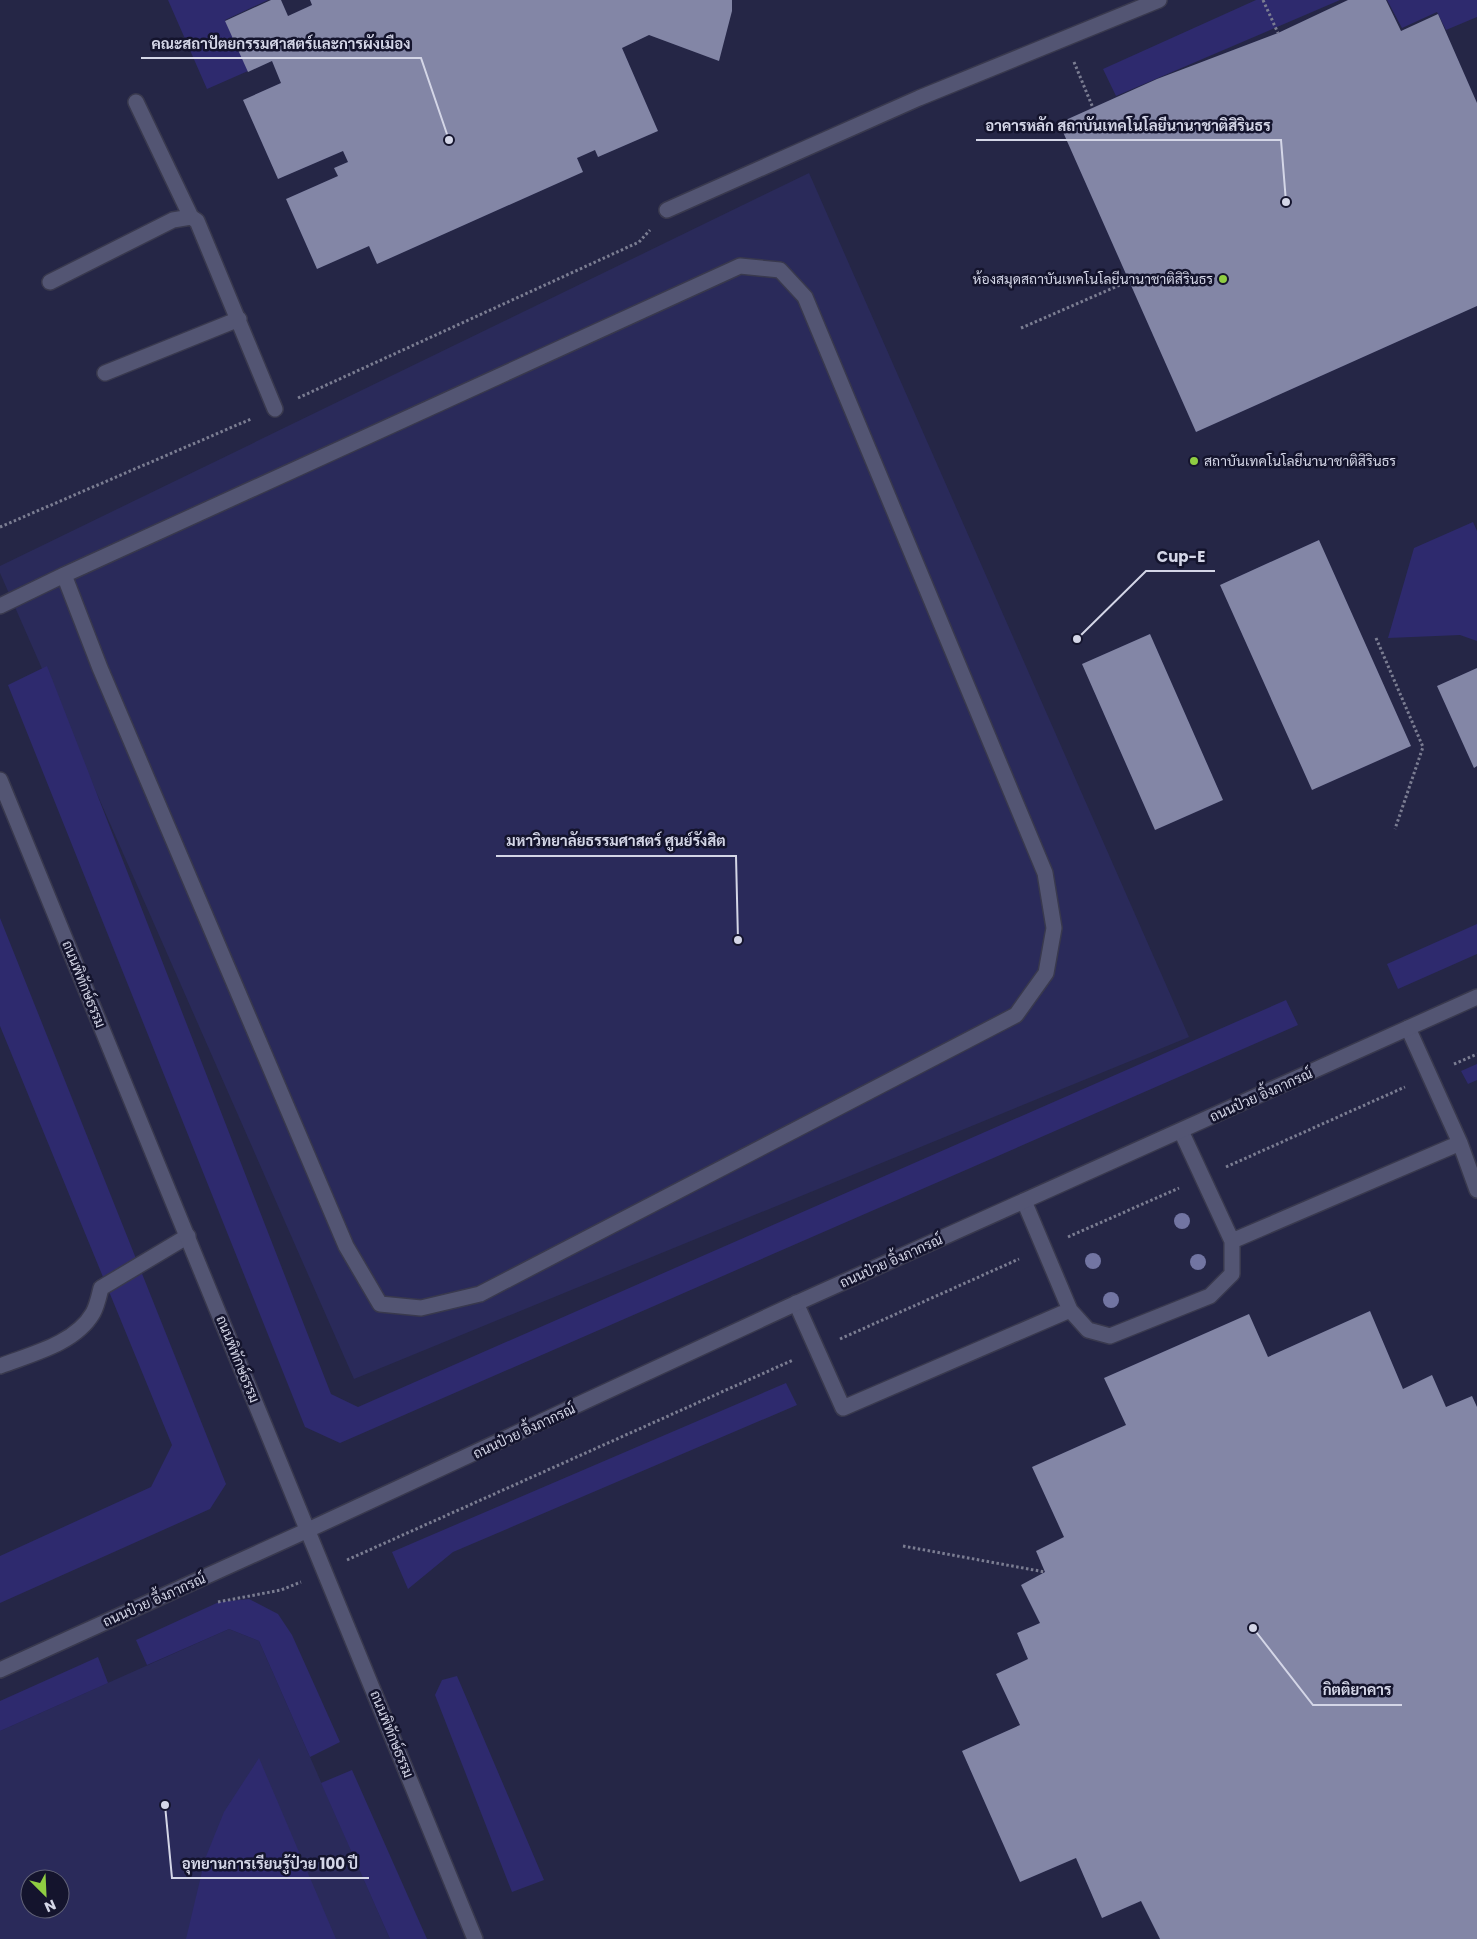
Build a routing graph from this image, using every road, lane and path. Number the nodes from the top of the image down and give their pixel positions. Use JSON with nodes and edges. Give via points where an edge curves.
{"nodes":[{"id":1,"x":1159,"y":0,"type":"edge"},
{"id":2,"x":1262,"y":0,"type":"edge"},
{"id":3,"x":1278,"y":32,"type":"dead end"},
{"id":4,"x":1064,"y":38,"type":"junction"},
{"id":5,"x":136,"y":102,"type":"dead end"},
{"id":6,"x":1093,"y":108,"type":"dead end"},
{"id":7,"x":666,"y":210,"type":"joint"},
{"id":8,"x":191,"y":217,"type":"junction"},
{"id":9,"x":1129,"y":281,"type":"dead end"},
{"id":10,"x":50,"y":282,"type":"dead end"},
{"id":11,"x":239,"y":319,"type":"junction"},
{"id":12,"x":1020,"y":328,"type":"dead end"},
{"id":13,"x":105,"y":373,"type":"dead end"},
{"id":14,"x":275,"y":409,"type":"junction"},
{"id":15,"x":0,"y":527,"type":"edge"},
{"id":16,"x":64,"y":576,"type":"junction"},
{"id":17,"x":0,"y":606,"type":"edge"},
{"id":18,"x":1376,"y":638,"type":"dead end"},
{"id":19,"x":0,"y":780,"type":"edge"},
{"id":20,"x":1395,"y":829,"type":"dead end"},
{"id":21,"x":1477,"y":996,"type":"edge"},
{"id":22,"x":1408,"y":1028,"type":"junction"},
{"id":23,"x":1477,"y":1054,"type":"edge"},
{"id":24,"x":1430,"y":1076,"type":"junction"},
{"id":25,"x":1181,"y":1131,"type":"junction"},
{"id":26,"x":1460,"y":1143,"type":"junction"},
{"id":27,"x":1202,"y":1178,"type":"junction"},
{"id":28,"x":1477,"y":1190,"type":"edge"},
{"id":29,"x":1024,"y":1201,"type":"junction"},
{"id":30,"x":188,"y":1236,"type":"junction"},
{"id":31,"x":1232,"y":1240,"type":"junction"},
{"id":32,"x":1044,"y":1247,"type":"junction"},
{"id":33,"x":796,"y":1304,"type":"junction"},
{"id":34,"x":1070,"y":1310,"type":"junction"},
{"id":35,"x":818,"y":1349,"type":"junction"},
{"id":36,"x":0,"y":1366,"type":"edge"},
{"id":37,"x":308,"y":1530,"type":"junction"},
{"id":38,"x":903,"y":1546,"type":"dead end"},
{"id":39,"x":357,"y":1555,"type":"dead end"},
{"id":40,"x":1045,"y":1572,"type":"dead end"},
{"id":41,"x":0,"y":1670,"type":"edge"},
{"id":42,"x":475,"y":1939,"type":"edge"}],
"edges":[{"from":1,"to":4,"type":"street"},
{"from":2,"to":3,"type":"path"},
{"from":4,"to":6,"type":"path"},
{"from":4,"to":7,"type":"street"},
{"from":5,"to":8,"type":"street"},
{"from":7,"to":14,"type":"path","via":[[639,242]]},
{"from":8,"to":10,"type":"street","via":[[173,220]]},
{"from":8,"to":11,"type":"street","via":[[197,222]]},
{"from":9,"to":12,"type":"path"},
{"from":11,"to":13,"type":"street"},
{"from":11,"to":14,"type":"street"},
{"from":14,"to":15,"type":"path"},
{"from":16,"to":16,"type":"street","via":[[740,266],[780,270],[805,297],[1045,873],[1054,928],[1046,973],[1016,1015],[480,1294],[421,1308],[380,1304],[346,1246]]},
{"from":16,"to":17,"type":"street"},
{"from":18,"to":20,"type":"path","via":[[1423,747]]},
{"from":19,"to":30,"type":"street","name":"ถนนพิทักษ์ธรรม"},
{"from":21,"to":22,"type":"street","name":"ถนนป๋วย อิ้งภากรณ์"},
{"from":22,"to":24,"type":"street"},
{"from":22,"to":25,"type":"street","name":"ถนนป๋วย อิ้งภากรณ์"},
{"from":23,"to":24,"type":"path"},
{"from":24,"to":26,"type":"street"},
{"from":24,"to":27,"type":"path"},
{"from":25,"to":27,"type":"street"},
{"from":25,"to":29,"type":"street","name":"ถนนป๋วย อิ้งภากรณ์"},
{"from":26,"to":28,"type":"street"},
{"from":26,"to":31,"type":"street"},
{"from":27,"to":31,"type":"street"},
{"from":27,"to":32,"type":"path"},
{"from":29,"to":32,"type":"street"},
{"from":29,"to":33,"type":"street","name":"ถนนป๋วย อิ้งภากรณ์"},
{"from":30,"to":36,"type":"street","via":[[101,1288],[94,1312],[82,1327],[61,1341]]},
{"from":30,"to":37,"type":"street","name":"ถนนพิทักษ์ธรรม"},
{"from":31,"to":34,"type":"street","via":[[1232,1274],[1210,1296],[1110,1336],[1088,1330]]},
{"from":32,"to":34,"type":"street"},
{"from":32,"to":35,"type":"path"},
{"from":33,"to":35,"type":"street"},
{"from":33,"to":37,"type":"street","name":"ถนนป๋วย อิ้งภากรณ์"},
{"from":34,"to":35,"type":"street","via":[[843,1408]]},
{"from":35,"to":39,"type":"path"},
{"from":37,"to":41,"type":"street","name":"ถนนป๋วย อึ้งภากรณ์"},
{"from":37,"to":42,"type":"street","name":"ถนนพิทักษ์ธรรม"},
{"from":38,"to":40,"type":"path"}]}
